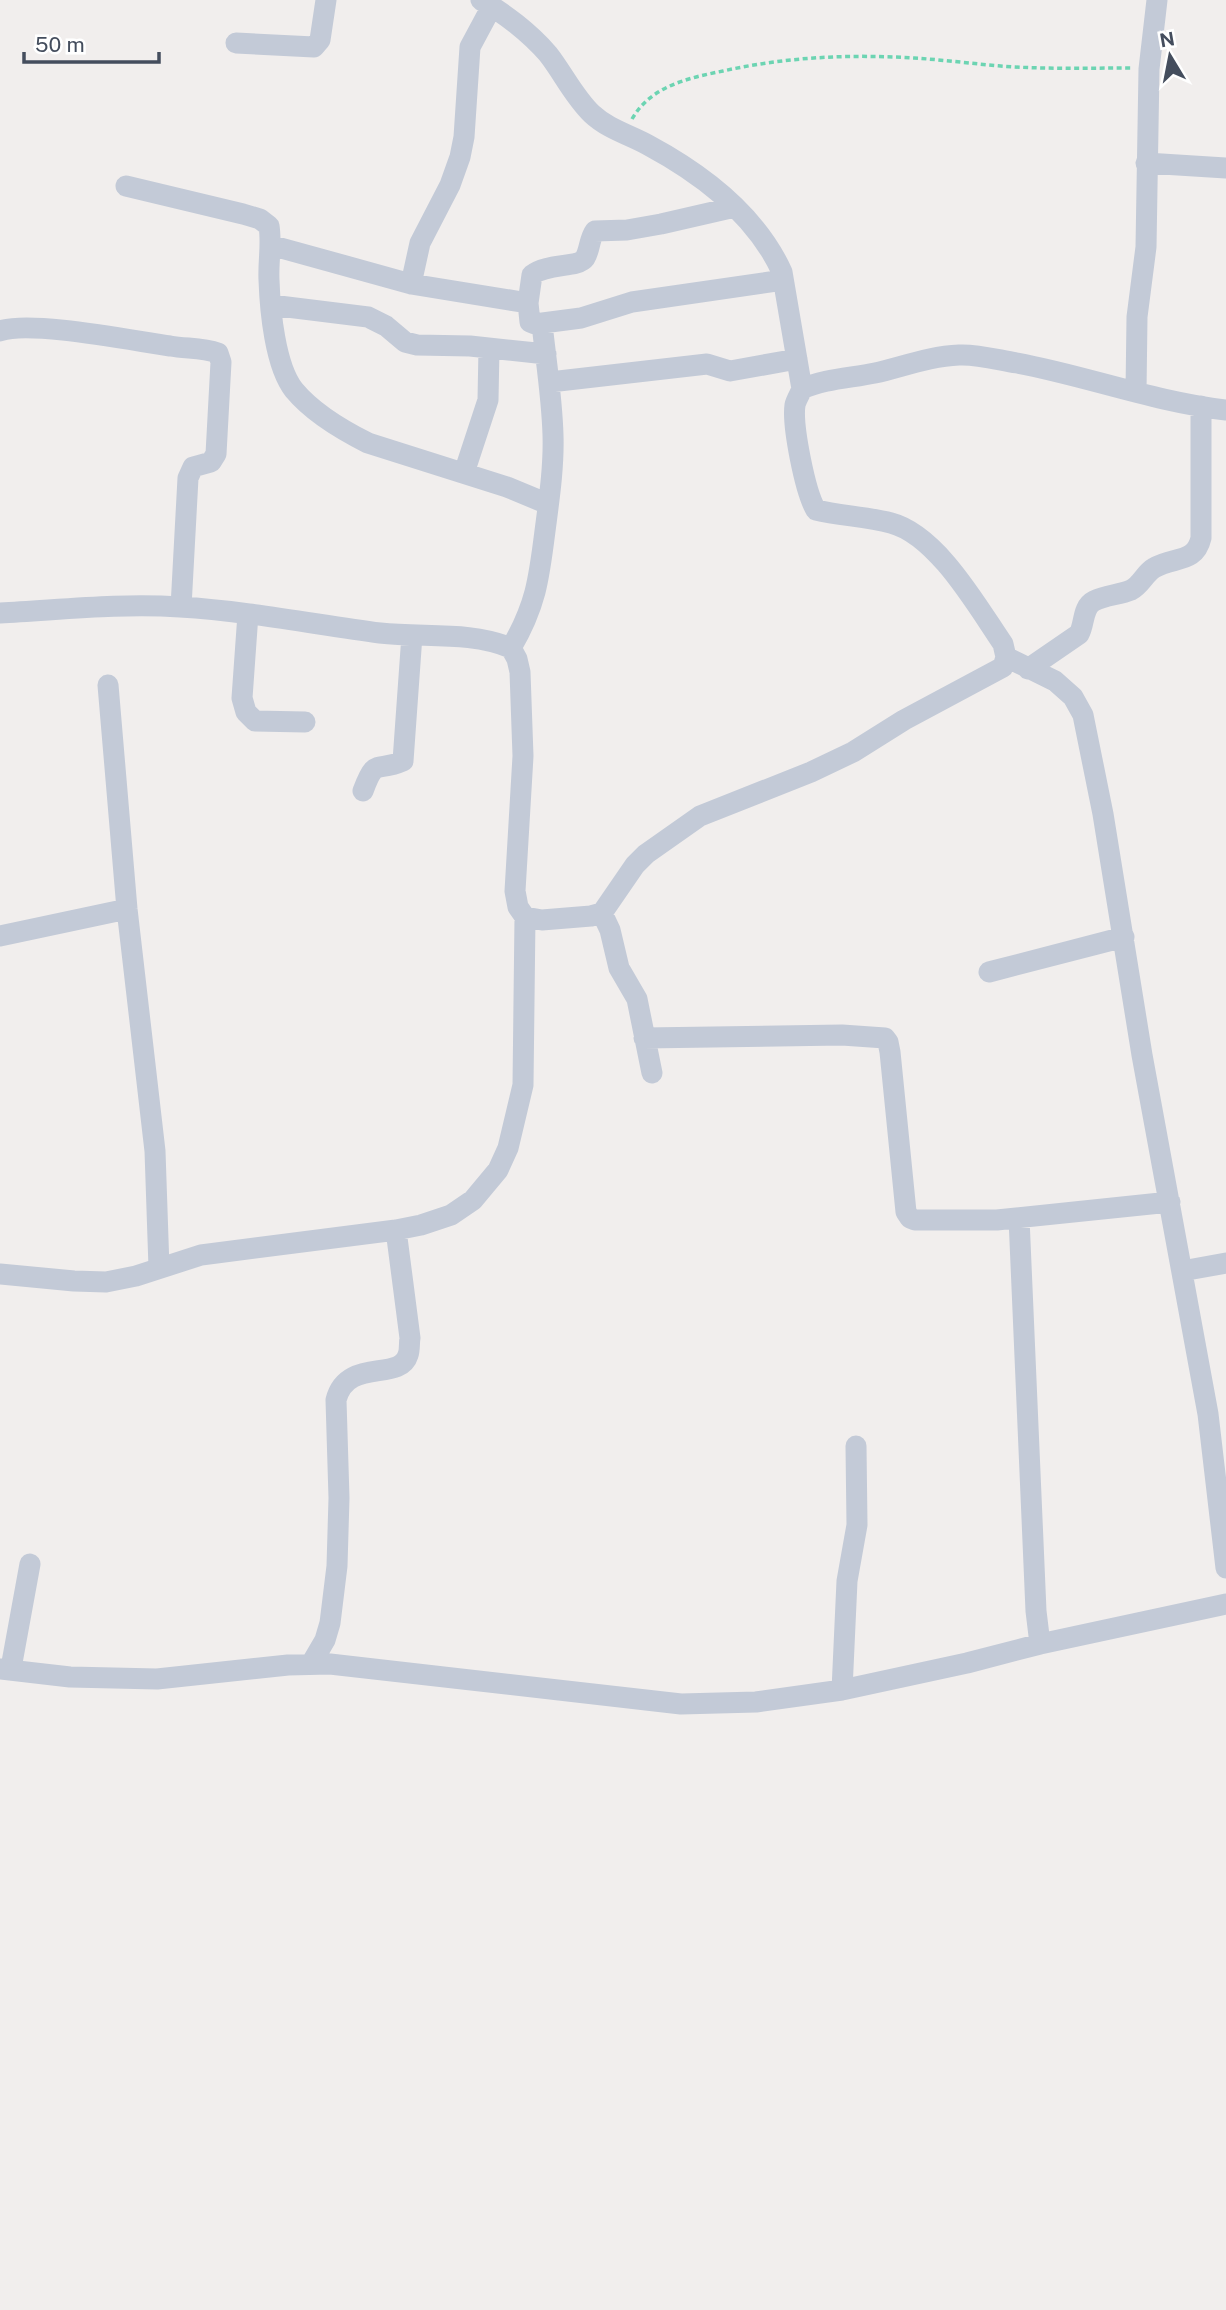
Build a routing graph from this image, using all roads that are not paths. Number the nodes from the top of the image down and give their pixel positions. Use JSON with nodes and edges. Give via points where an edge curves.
{"nodes":[{"id":1,"x":326,"y":0,"type":"edge"},
{"id":2,"x":1157,"y":0,"type":"edge"},
{"id":3,"x":487,"y":3,"type":"edge"},
{"id":4,"x":236,"y":43,"type":"dead end"},
{"id":5,"x":1146,"y":163,"type":"junction"},
{"id":6,"x":1226,"y":168,"type":"edge"},
{"id":7,"x":126,"y":186,"type":"dead end"},
{"id":8,"x":734,"y":207,"type":"junction"},
{"id":9,"x":270,"y":244,"type":"junction"},
{"id":10,"x":783,"y":280,"type":"junction"},
{"id":11,"x":411,"y":284,"type":"junction"},
{"id":12,"x":527,"y":303,"type":"junction"},
{"id":13,"x":271,"y":305,"type":"junction"},
{"id":14,"x":542,"y":324,"type":"junction"},
{"id":15,"x":0,"y":331,"type":"edge"},
{"id":16,"x":489,"y":348,"type":"junction"},
{"id":17,"x":545,"y":354,"type":"junction"},
{"id":18,"x":797,"y":359,"type":"junction"},
{"id":19,"x":551,"y":383,"type":"junction"},
{"id":20,"x":802,"y":389,"type":"junction"},
{"id":21,"x":1136,"y":392,"type":"junction"},
{"id":22,"x":1201,"y":406,"type":"junction"},
{"id":23,"x":1226,"y":410,"type":"edge"},
{"id":24,"x":464,"y":473,"type":"junction"},
{"id":25,"x":548,"y":504,"type":"junction"},
{"id":26,"x":181,"y":607,"type":"junction"},
{"id":27,"x":0,"y":613,"type":"edge"},
{"id":28,"x":247,"y":614,"type":"junction"},
{"id":29,"x":412,"y":635,"type":"junction"},
{"id":30,"x":511,"y":648,"type":"junction"},
{"id":31,"x":1006,"y":657,"type":"junction"},
{"id":32,"x":1028,"y":668,"type":"junction"},
{"id":33,"x":108,"y":685,"type":"dead end"},
{"id":34,"x":305,"y":722,"type":"dead end"},
{"id":35,"x":363,"y":791,"type":"dead end"},
{"id":36,"x":127,"y":909,"type":"junction"},
{"id":37,"x":602,"y":913,"type":"junction"},
{"id":38,"x":534,"y":919,"type":"junction"},
{"id":39,"x":0,"y":936,"type":"edge"},
{"id":40,"x":1124,"y":937,"type":"junction"},
{"id":41,"x":989,"y":972,"type":"dead end"},
{"id":42,"x":644,"y":1038,"type":"junction"},
{"id":43,"x":652,"y":1073,"type":"dead end"},
{"id":44,"x":1170,"y":1202,"type":"junction"},
{"id":45,"x":1019,"y":1218,"type":"junction"},
{"id":46,"x":396,"y":1230,"type":"junction"},
{"id":47,"x":1226,"y":1263,"type":"edge"},
{"id":48,"x":159,"y":1268,"type":"junction"},
{"id":49,"x":1182,"y":1271,"type":"junction"},
{"id":50,"x":0,"y":1274,"type":"edge"},
{"id":51,"x":856,"y":1446,"type":"dead end"},
{"id":52,"x":30,"y":1564,"type":"dead end"},
{"id":53,"x":1226,"y":1568,"type":"edge"},
{"id":54,"x":1226,"y":1604,"type":"edge"},
{"id":55,"x":1040,"y":1644,"type":"junction"},
{"id":56,"x":311,"y":1664,"type":"junction"},
{"id":57,"x":6,"y":1669,"type":"edge"},
{"id":58,"x":842,"y":1690,"type":"junction"}],
"edges":[{"from":1,"to":4,"type":"street","via":[[320,40],[314,47]]},
{"from":2,"to":5,"type":"street"},
{"from":3,"to":8,"type":"street","via":[[547,53],[592,114],[685,167]]},
{"from":3,"to":11,"type":"street","via":[[470,47],[460,157],[420,243]]},
{"from":5,"to":6,"type":"street"},
{"from":5,"to":21,"type":"street"},
{"from":7,"to":9,"type":"street","via":[[260,219],[269,226]]},
{"from":8,"to":10,"type":"street","via":[[774,254]]},
{"from":8,"to":12,"type":"street","via":[[627,230],[595,231],[579,263],[540,269],[532,275]]},
{"from":9,"to":11,"type":"street"},
{"from":9,"to":13,"type":"street"},
{"from":10,"to":14,"type":"street","via":[[632,302]]},
{"from":10,"to":18,"type":"street"},
{"from":11,"to":12,"type":"street"},
{"from":12,"to":14,"type":"street","via":[[530,323]]},
{"from":13,"to":16,"type":"street","via":[[368,317],[416,345]]},
{"from":13,"to":24,"type":"street","via":[[285,374],[306,402],[369,443]]},
{"from":14,"to":17,"type":"street"},
{"from":15,"to":26,"type":"street","via":[[38,328],[218,354],[216,453],[211,462],[193,467],[188,478]]},
{"from":16,"to":17,"type":"street"},
{"from":16,"to":24,"type":"street","via":[[488,400]]},
{"from":17,"to":19,"type":"street"},
{"from":18,"to":19,"type":"street","via":[[730,371],[707,364]]},
{"from":18,"to":20,"type":"street"},
{"from":19,"to":25,"type":"street","via":[[553,456]]},
{"from":20,"to":21,"type":"street","via":[[959,355],[1049,369]]},
{"from":20,"to":31,"type":"street","via":[[795,404],[796,424],[805,480],[816,509],[892,523],[916,534],[932,547],[971,597],[1003,644]]},
{"from":21,"to":22,"type":"street"},
{"from":22,"to":23,"type":"street"},
{"from":22,"to":32,"type":"street","via":[[1199,547],[1189,556],[1152,569],[1130,590],[1094,601],[1086,609],[1079,634]]},
{"from":24,"to":25,"type":"street"},
{"from":25,"to":30,"type":"street","via":[[539,585]]},
{"from":26,"to":27,"type":"street","via":[[101,605]]},
{"from":26,"to":28,"type":"street"},
{"from":28,"to":29,"type":"street"},
{"from":28,"to":34,"type":"street","via":[[242,698],[246,712],[255,721]]},
{"from":29,"to":30,"type":"street","via":[[482,639]]},
{"from":29,"to":35,"type":"street","via":[[403,761],[375,767]]},
{"from":30,"to":38,"type":"street","via":[[520,672],[523,756],[515,891],[518,907]]},
{"from":31,"to":32,"type":"street"},
{"from":31,"to":37,"type":"street","via":[[1003,667],[991,675],[853,752],[700,816],[635,865]]},
{"from":32,"to":40,"type":"street","via":[[1055,681],[1073,697],[1083,715]]},
{"from":33,"to":36,"type":"street"},
{"from":36,"to":39,"type":"street"},
{"from":36,"to":48,"type":"street","via":[[155,1152]]},
{"from":37,"to":38,"type":"street"},
{"from":37,"to":42,"type":"street","via":[[619,968],[637,999]]},
{"from":38,"to":46,"type":"street","via":[[523,1085],[508,1148],[498,1170],[473,1200],[451,1215]]},
{"from":40,"to":41,"type":"street"},
{"from":40,"to":44,"type":"street"},
{"from":42,"to":43,"type":"street"},
{"from":42,"to":45,"type":"street","via":[[885,1038],[909,1217],[939,1221]]},
{"from":44,"to":45,"type":"street"},
{"from":44,"to":49,"type":"street"},
{"from":45,"to":55,"type":"street"},
{"from":46,"to":48,"type":"street","via":[[201,1255]]},
{"from":46,"to":56,"type":"street","via":[[410,1338],[408,1355],[396,1367],[351,1377],[338,1390],[337,1566],[330,1623]]},
{"from":47,"to":49,"type":"street"},
{"from":48,"to":50,"type":"street","via":[[106,1282]]},
{"from":49,"to":53,"type":"street","via":[[1208,1414]]},
{"from":51,"to":58,"type":"street","via":[[857,1525],[847,1581]]},
{"from":52,"to":57,"type":"street"},
{"from":54,"to":55,"type":"street"},
{"from":55,"to":58,"type":"street"},
{"from":56,"to":57,"type":"street","via":[[157,1679]]},
{"from":56,"to":58,"type":"street","via":[[681,1704],[756,1702]]}]}
